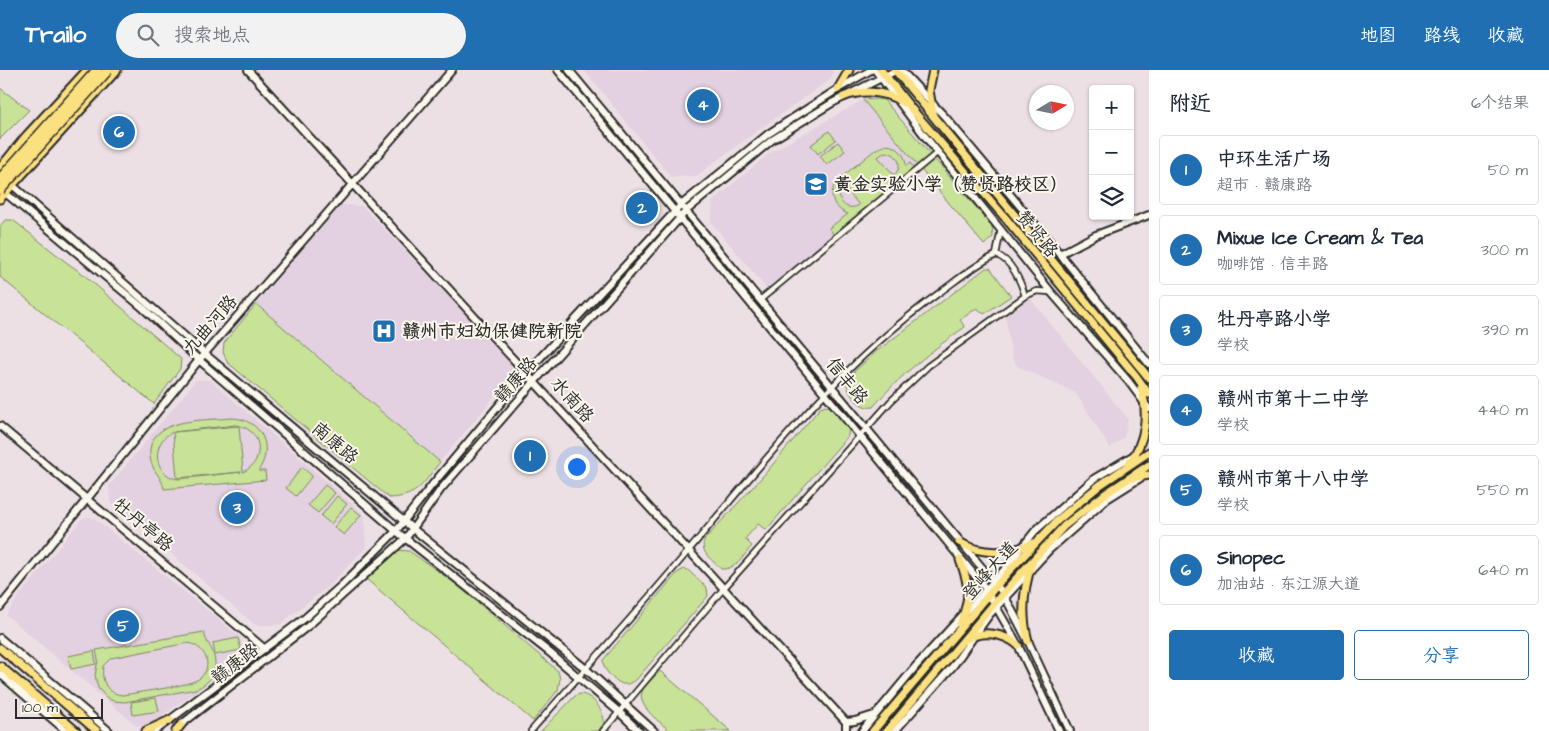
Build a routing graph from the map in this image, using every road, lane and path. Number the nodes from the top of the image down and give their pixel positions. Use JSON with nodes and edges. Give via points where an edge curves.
{"nodes":[{"id":1,"x":87,"y":70,"type":"edge"},
{"id":2,"x":97,"y":70,"type":"edge"},
{"id":3,"x":108,"y":70,"type":"edge"},
{"id":4,"x":118,"y":70,"type":"edge"},
{"id":5,"x":248,"y":70,"type":"edge"},
{"id":6,"x":452,"y":70,"type":"edge"},
{"id":7,"x":558,"y":70,"type":"edge"},
{"id":8,"x":569,"y":70,"type":"edge"},
{"id":9,"x":849,"y":70,"type":"edge"},
{"id":10,"x":873,"y":70,"type":"edge"},
{"id":11,"x":897,"y":70,"type":"edge"},
{"id":12,"x":933,"y":70,"type":"edge"},
{"id":13,"x":882,"y":74,"type":"edge"},
{"id":14,"x":838,"y":88,"type":"junction"},
{"id":15,"x":843,"y":97,"type":"junction"},
{"id":16,"x":898,"y":99,"type":"junction"},
{"id":17,"x":929,"y":102,"type":"junction"},
{"id":18,"x":910,"y":108,"type":"junction"},
{"id":19,"x":936,"y":121,"type":"junction"},
{"id":20,"x":938,"y":152,"type":"junction"},
{"id":21,"x":0,"y":168,"type":"edge"},
{"id":22,"x":0,"y":174,"type":"edge"},
{"id":23,"x":0,"y":179,"type":"edge"},
{"id":24,"x":351,"y":184,"type":"junction"},
{"id":25,"x":13,"y":185,"type":"junction"},
{"id":26,"x":2,"y":191,"type":"edge"},
{"id":27,"x":0,"y":199,"type":"edge"},
{"id":28,"x":0,"y":204,"type":"edge"},
{"id":29,"x":681,"y":205,"type":"junction"},
{"id":30,"x":686,"y":211,"type":"junction"},
{"id":31,"x":674,"y":212,"type":"junction"},
{"id":32,"x":1149,"y":215,"type":"edge"},
{"id":33,"x":680,"y":218,"type":"junction"},
{"id":34,"x":1001,"y":228,"type":"junction"},
{"id":35,"x":1060,"y":254,"type":"junction"},
{"id":36,"x":996,"y":255,"type":"junction"},
{"id":37,"x":1051,"y":292,"type":"junction"},
{"id":38,"x":1025,"y":296,"type":"junction"},
{"id":39,"x":760,"y":300,"type":"junction"},
{"id":40,"x":205,"y":354,"type":"junction"},
{"id":41,"x":200,"y":360,"type":"junction"},
{"id":42,"x":1149,"y":364,"type":"edge"},
{"id":43,"x":527,"y":372,"type":"junction"},
{"id":44,"x":1136,"y":376,"type":"junction"},
{"id":45,"x":1149,"y":378,"type":"edge"},
{"id":46,"x":535,"y":380,"type":"junction"},
{"id":47,"x":832,"y":386,"type":"junction"},
{"id":48,"x":825,"y":393,"type":"junction"},
{"id":49,"x":1149,"y":394,"type":"edge"},
{"id":50,"x":1147,"y":406,"type":"edge"},
{"id":51,"x":0,"y":426,"type":"edge"},
{"id":52,"x":866,"y":429,"type":"junction"},
{"id":53,"x":860,"y":436,"type":"junction"},
{"id":54,"x":1149,"y":452,"type":"edge"},
{"id":55,"x":1135,"y":455,"type":"junction"},
{"id":56,"x":1149,"y":465,"type":"edge"},
{"id":57,"x":1127,"y":466,"type":"junction"},
{"id":58,"x":1147,"y":475,"type":"edge"},
{"id":59,"x":1120,"y":483,"type":"junction"},
{"id":60,"x":88,"y":499,"type":"junction"},
{"id":61,"x":403,"y":520,"type":"junction"},
{"id":62,"x":412,"y":528,"type":"junction"},
{"id":63,"x":396,"y":531,"type":"junction"},
{"id":64,"x":406,"y":538,"type":"junction"},
{"id":65,"x":959,"y":542,"type":"junction"},
{"id":66,"x":1037,"y":542,"type":"junction"},
{"id":67,"x":1021,"y":548,"type":"junction"},
{"id":68,"x":688,"y":551,"type":"junction"},
{"id":69,"x":1035,"y":556,"type":"junction"},
{"id":70,"x":960,"y":560,"type":"junction"},
{"id":71,"x":1029,"y":571,"type":"junction"},
{"id":72,"x":995,"y":584,"type":"junction"},
{"id":73,"x":724,"y":588,"type":"junction"},
{"id":74,"x":987,"y":592,"type":"junction"},
{"id":75,"x":1004,"y":595,"type":"junction"},
{"id":76,"x":996,"y":605,"type":"junction"},
{"id":77,"x":0,"y":607,"type":"edge"},
{"id":78,"x":965,"y":611,"type":"junction"},
{"id":79,"x":957,"y":632,"type":"junction"},
{"id":80,"x":974,"y":635,"type":"junction"},
{"id":81,"x":0,"y":638,"type":"edge"},
{"id":82,"x":964,"y":640,"type":"junction"},
{"id":83,"x":1028,"y":641,"type":"junction"},
{"id":84,"x":1018,"y":645,"type":"junction"},
{"id":85,"x":0,"y":648,"type":"edge"},
{"id":86,"x":265,"y":649,"type":"junction"},
{"id":87,"x":0,"y":666,"type":"edge"},
{"id":88,"x":586,"y":669,"type":"junction"},
{"id":89,"x":0,"y":674,"type":"edge"},
{"id":90,"x":578,"y":677,"type":"junction"},
{"id":91,"x":625,"y":704,"type":"junction"},
{"id":92,"x":620,"y":712,"type":"junction"},
{"id":93,"x":876,"y":714,"type":"junction"},
{"id":94,"x":170,"y":720,"type":"junction"},
{"id":95,"x":846,"y":722,"type":"junction"},
{"id":96,"x":88,"y":725,"type":"junction"},
{"id":97,"x":177,"y":729,"type":"edge"},
{"id":98,"x":75,"y":730,"type":"edge"},
{"id":99,"x":66,"y":731,"type":"edge"},
{"id":100,"x":97,"y":731,"type":"edge"},
{"id":101,"x":104,"y":731,"type":"edge"},
{"id":102,"x":109,"y":731,"type":"edge"},
{"id":103,"x":146,"y":731,"type":"edge"},
{"id":104,"x":155,"y":731,"type":"edge"},
{"id":105,"x":531,"y":731,"type":"edge"},
{"id":106,"x":603,"y":731,"type":"edge"},
{"id":107,"x":639,"y":731,"type":"edge"},
{"id":108,"x":654,"y":731,"type":"edge"},
{"id":109,"x":846,"y":731,"type":"edge"},
{"id":110,"x":862,"y":731,"type":"edge"},
{"id":111,"x":873,"y":731,"type":"edge"},
{"id":112,"x":887,"y":731,"type":"edge"},
{"id":113,"x":895,"y":731,"type":"edge"},
{"id":114,"x":1059,"y":731,"type":"edge"},
{"id":115,"x":1070,"y":731,"type":"edge"}],
"edges":[{"from":1,"to":21,"type":"main road"},
{"from":2,"to":23,"type":"highway","bridge":true},
{"from":3,"to":26,"type":"highway","bridge":true},
{"from":4,"to":25,"type":"main road"},
{"from":5,"to":24,"type":"main road","name":"水南路"},
{"from":6,"to":24,"type":"main road","name":"九曲河路"},
{"from":7,"to":31,"type":"main road","name":"信丰路"},
{"from":8,"to":29,"type":"main road","name":"信丰路"},
{"from":9,"to":14,"type":"main road"},
{"from":10,"to":13,"type":"main road"},
{"from":10,"to":14,"type":"main road","name":"赣康路"},
{"from":11,"to":13,"type":"main road","name":"赣康路"},
{"from":11,"to":17,"type":"main road"},
{"from":11,"to":19,"type":"main road","name":"赞贤路"},
{"from":12,"to":17,"type":"main road"},
{"from":13,"to":15,"type":"main road","name":"赣康路"},
{"from":13,"to":16,"type":"main road"},
{"from":13,"to":18,"type":"main road","name":"赞贤路"},
{"from":14,"to":29,"type":"main road","name":"赣康路","via":[[768,134]]},
{"from":15,"to":16,"type":"main road","via":[[867,92]]},
{"from":15,"to":30,"type":"main road","name":"赣康路","via":[[772,140]]},
{"from":16,"to":18,"type":"main road"},
{"from":16,"to":20,"type":"main road"},
{"from":17,"to":19,"type":"main road"},
{"from":17,"to":35,"type":"main road"},
{"from":18,"to":44,"type":"main road","name":"赞贤路"},
{"from":19,"to":45,"type":"main road","name":"赞贤路"},
{"from":20,"to":34,"type":"main road"},
{"from":20,"to":39,"type":"street"},
{"from":22,"to":25,"type":"main road","name":"南康路"},
{"from":24,"to":40,"type":"main road","name":"九曲河路"},
{"from":24,"to":43,"type":"main road","name":"水南路"},
{"from":25,"to":26,"type":"main road"},
{"from":25,"to":40,"type":"main road","name":"南康路"},
{"from":26,"to":27,"type":"main road"},
{"from":26,"to":28,"type":"main road"},
{"from":26,"to":41,"type":"main road","name":"南康路","via":[[143,308]]},
{"from":29,"to":30,"type":"main road","name":"信丰路"},
{"from":29,"to":31,"type":"main road","name":"赣康路"},
{"from":30,"to":33,"type":"main road","name":"赣康路"},
{"from":30,"to":39,"type":"main road","name":"信丰路"},
{"from":31,"to":33,"type":"main road","name":"信丰路"},
{"from":31,"to":43,"type":"main road","name":"赣康路"},
{"from":32,"to":35,"type":"main road","via":[[1096,235]]},
{"from":33,"to":46,"type":"main road","name":"赣康路"},
{"from":33,"to":48,"type":"main road","name":"信丰路"},
{"from":34,"to":36,"type":"street"},
{"from":34,"to":37,"type":"main road"},
{"from":35,"to":42,"type":"main road"},
{"from":36,"to":38,"type":"street","via":[[1018,276]]},
{"from":36,"to":47,"type":"street","via":[[908,316],[868,349]]},
{"from":37,"to":38,"type":"street","via":[[1044,290]]},
{"from":37,"to":50,"type":"main road"},
{"from":38,"to":52,"type":"street","via":[[928,366]]},
{"from":39,"to":47,"type":"main road","name":"信丰路"},
{"from":40,"to":41,"type":"main road","name":"九曲河路"},
{"from":40,"to":61,"type":"main road","name":"南康路"},
{"from":41,"to":60,"type":"main road","name":"九曲河路"},
{"from":41,"to":63,"type":"main road","name":"南康路"},
{"from":43,"to":46,"type":"main road","name":"水南路"},
{"from":43,"to":61,"type":"main road","name":"赣康路"},
{"from":44,"to":49,"type":"main road","name":"赞贤路"},
{"from":44,"to":50,"type":"main road"},
{"from":46,"to":62,"type":"main road","name":"赣康路"},
{"from":46,"to":68,"type":"main road","name":"水南路"},
{"from":47,"to":48,"type":"street"},
{"from":47,"to":52,"type":"main road","name":"信丰路"},
{"from":48,"to":53,"type":"main road","name":"信丰路"},
{"from":48,"to":68,"type":"street"},
{"from":50,"to":55,"type":"main road","via":[[1144,433]]},
{"from":51,"to":60,"type":"main road","name":"牡丹亭路"},
{"from":52,"to":53,"type":"street"},
{"from":52,"to":65,"type":"main road","name":"信丰路"},
{"from":53,"to":70,"type":"main road","name":"信丰路"},
{"from":53,"to":73,"type":"street"},
{"from":54,"to":57,"type":"main road","name":"登峰大道"},
{"from":55,"to":57,"type":"main road"},
{"from":55,"to":67,"type":"main road","via":[[1095,478],[1035,531]]},
{"from":56,"to":59,"type":"main road","name":"登峰大道"},
{"from":57,"to":66,"type":"main road","name":"登峰大道","via":[[1058,520]]},
{"from":58,"to":59,"type":"main road"},
{"from":58,"to":71,"type":"main road","via":[[1107,499]]},
{"from":59,"to":69,"type":"main road","name":"登峰大道","via":[[1064,526]]},
{"from":60,"to":77,"type":"main road","name":"九曲河路"},
{"from":60,"to":86,"type":"main road","name":"牡丹亭路"},
{"from":61,"to":62,"type":"main road","name":"南康路"},
{"from":61,"to":63,"type":"main road","name":"赣康路"},
{"from":62,"to":64,"type":"main road","name":"赣康路"},
{"from":62,"to":88,"type":"main road","name":"南康路"},
{"from":63,"to":64,"type":"main road","name":"南康路"},
{"from":63,"to":86,"type":"main road","name":"赣康路","via":[[342,585]]},
{"from":64,"to":90,"type":"main road","name":"南康路"},
{"from":64,"to":97,"type":"main road","name":"赣康路","via":[[308,626]]},
{"from":65,"to":67,"type":"main road","via":[[987,552]]},
{"from":65,"to":72,"type":"main road","name":"信丰路"},
{"from":66,"to":67,"type":"main road"},
{"from":66,"to":72,"type":"main road","name":"登峰大道"},
{"from":67,"to":72,"type":"main road"},
{"from":68,"to":73,"type":"main road","name":"水南路"},
{"from":68,"to":88,"type":"street"},
{"from":69,"to":71,"type":"main road"},
{"from":69,"to":75,"type":"main road","name":"登峰大道"},
{"from":70,"to":74,"type":"main road","name":"信丰路"},
{"from":70,"to":78,"type":"main road","via":[[969,585]]},
{"from":71,"to":75,"type":"main road"},
{"from":71,"to":83,"type":"main road","via":[[1023,606]]},
{"from":72,"to":74,"type":"main road","name":"登峰大道"},
{"from":72,"to":75,"type":"main road","name":"信丰路"},
{"from":73,"to":91,"type":"street"},
{"from":73,"to":95,"type":"main road","name":"水南路"},
{"from":74,"to":76,"type":"main road","name":"信丰路"},
{"from":74,"to":78,"type":"main road"},
{"from":74,"to":79,"type":"main road","name":"登峰大道"},
{"from":75,"to":76,"type":"main road","name":"登峰大道"},
{"from":75,"to":83,"type":"main road","name":"信丰路"},
{"from":76,"to":80,"type":"main road"},
{"from":76,"to":82,"type":"main road","name":"登峰大道"},
{"from":76,"to":84,"type":"main road","name":"信丰路"},
{"from":78,"to":79,"type":"main road"},
{"from":78,"to":93,"type":"main road"},
{"from":79,"to":111,"type":"main road","name":"登峰大道"},
{"from":80,"to":82,"type":"main road"},
{"from":80,"to":84,"type":"main road","via":[[997,635]]},
{"from":80,"to":113,"type":"main road","via":[[953,666]]},
{"from":81,"to":102,"type":"main road"},
{"from":82,"to":112,"type":"main road","name":"登峰大道"},
{"from":83,"to":115,"type":"main road","name":"信丰路"},
{"from":84,"to":114,"type":"main road","name":"信丰路"},
{"from":85,"to":96,"type":"main road"},
{"from":86,"to":94,"type":"main road","name":"赣康路"},
{"from":87,"to":98,"type":"main road"},
{"from":88,"to":90,"type":"street"},
{"from":88,"to":91,"type":"main road","name":"南康路"},
{"from":89,"to":99,"type":"main road"},
{"from":90,"to":92,"type":"main road","name":"南康路"},
{"from":90,"to":105,"type":"street"},
{"from":91,"to":92,"type":"street"},
{"from":91,"to":108,"type":"main road","name":"南康路"},
{"from":92,"to":106,"type":"street"},
{"from":92,"to":107,"type":"main road","name":"南康路"},
{"from":93,"to":95,"type":"main road"},
{"from":93,"to":110,"type":"main road"},
{"from":94,"to":103,"type":"main road"},
{"from":94,"to":104,"type":"main road","name":"赣康路"},
{"from":95,"to":109,"type":"main road"},
{"from":96,"to":100,"type":"main road"},
{"from":96,"to":101,"type":"main road"}]}
